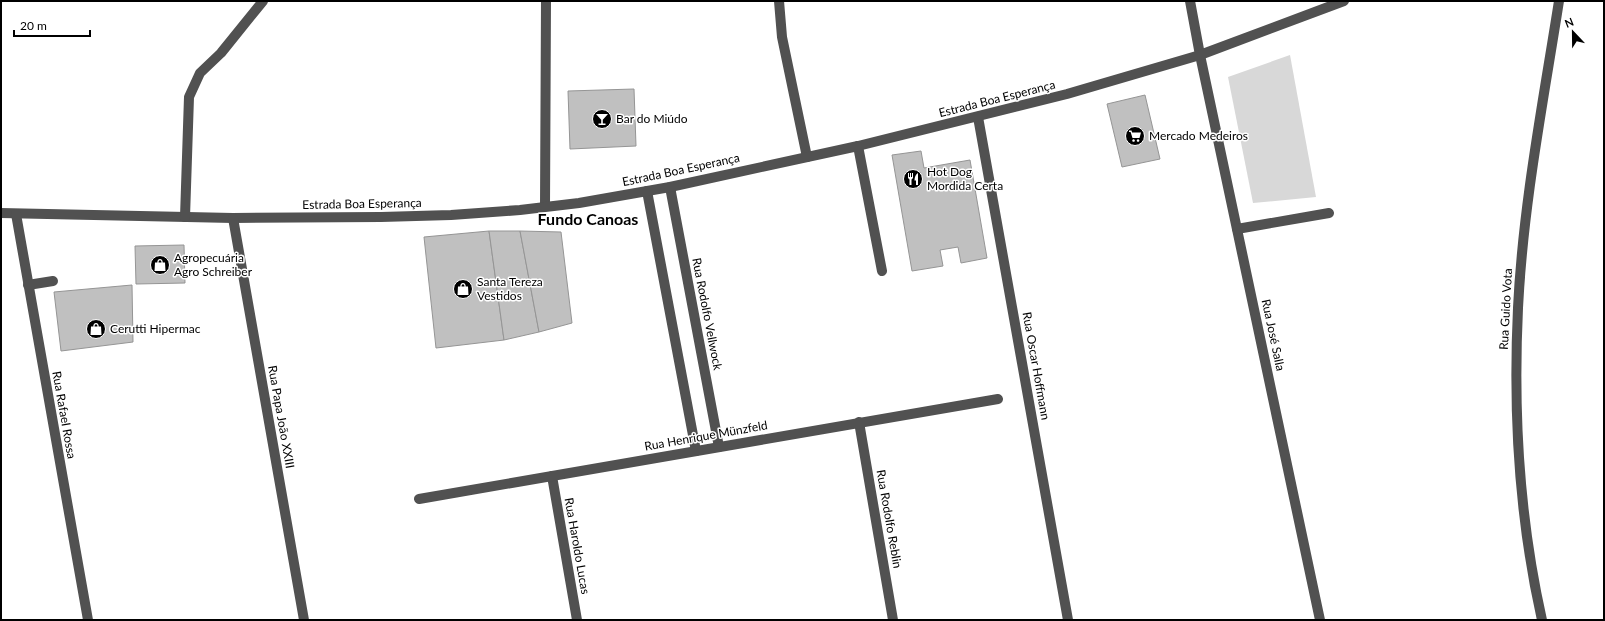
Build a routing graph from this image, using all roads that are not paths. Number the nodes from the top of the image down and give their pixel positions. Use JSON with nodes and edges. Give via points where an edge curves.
{"nodes":[{"id":1,"x":263,"y":1,"type":"edge"},
{"id":2,"x":546,"y":1,"type":"edge"},
{"id":3,"x":779,"y":1,"type":"edge"},
{"id":4,"x":1190,"y":1,"type":"edge"},
{"id":5,"x":1344,"y":1,"type":"edge"},
{"id":6,"x":1559,"y":1,"type":"edge"},
{"id":7,"x":1200,"y":55,"type":"junction"},
{"id":8,"x":978,"y":117,"type":"junction"},
{"id":9,"x":858,"y":146,"type":"junction"},
{"id":10,"x":807,"y":157,"type":"junction"},
{"id":11,"x":670,"y":187,"type":"junction"},
{"id":12,"x":647,"y":191,"type":"junction"},
{"id":13,"x":545,"y":206,"type":"junction"},
{"id":14,"x":1,"y":213,"type":"edge"},
{"id":15,"x":1329,"y":213,"type":"dead end"},
{"id":16,"x":16,"y":214,"type":"junction"},
{"id":17,"x":185,"y":217,"type":"junction"},
{"id":18,"x":233,"y":218,"type":"junction"},
{"id":19,"x":1237,"y":229,"type":"junction"},
{"id":20,"x":882,"y":270,"type":"dead end"},
{"id":21,"x":53,"y":282,"type":"dead end"},
{"id":22,"x":28,"y":284,"type":"junction"},
{"id":23,"x":998,"y":398,"type":"dead end"},
{"id":24,"x":859,"y":422,"type":"junction"},
{"id":25,"x":719,"y":447,"type":"junction"},
{"id":26,"x":696,"y":451,"type":"junction"},
{"id":27,"x":552,"y":476,"type":"junction"},
{"id":28,"x":419,"y":499,"type":"dead end"},
{"id":29,"x":88,"y":620,"type":"edge"},
{"id":30,"x":304,"y":620,"type":"edge"},
{"id":31,"x":577,"y":620,"type":"edge"},
{"id":32,"x":893,"y":620,"type":"edge"},
{"id":33,"x":1068,"y":620,"type":"edge"},
{"id":34,"x":1320,"y":620,"type":"edge"},
{"id":35,"x":1542,"y":620,"type":"edge"}],
"edges":[{"from":1,"to":17,"type":"street","via":[[221,53],[200,73],[189,97]]},
{"from":2,"to":13,"type":"street"},
{"from":3,"to":10,"type":"street","via":[[782,37]]},
{"from":4,"to":7,"type":"street","name":"Rua José Salla"},
{"from":5,"to":7,"type":"street","name":"Estrada Boa Esperança"},
{"from":6,"to":35,"type":"street","name":"Rua Guido Vota","via":[[1526,223],[1518,307],[1516,377],[1524,516]]},
{"from":7,"to":8,"type":"street","name":"Estrada Boa Esperança"},
{"from":7,"to":19,"type":"street","name":"Rua José Salla"},
{"from":8,"to":9,"type":"street","name":"Estrada Boa Esperança"},
{"from":8,"to":33,"type":"street","name":"Rua Oscar Hoffmann"},
{"from":9,"to":10,"type":"street","name":"Estrada Boa Esperança"},
{"from":9,"to":20,"type":"street"},
{"from":10,"to":11,"type":"street","name":"Estrada Boa Esperança"},
{"from":11,"to":12,"type":"street","name":"Estrada Boa Esperança"},
{"from":11,"to":25,"type":"street","name":"Rua Rodolfo Vellwock"},
{"from":12,"to":13,"type":"street","name":"Estrada Boa Esperança"},
{"from":12,"to":26,"type":"street"},
{"from":13,"to":18,"type":"street","name":"Estrada Boa Esperança","via":[[451,215]]},
{"from":14,"to":16,"type":"street","name":"Estrada Boa Esperança"},
{"from":15,"to":19,"type":"street"},
{"from":16,"to":17,"type":"street","name":"Estrada Boa Esperança"},
{"from":16,"to":22,"type":"street","name":"Rua Rafael Rossa"},
{"from":17,"to":18,"type":"street","name":"Estrada Boa Esperança"},
{"from":18,"to":30,"type":"street","name":"Rua Papa João XXIII"},
{"from":19,"to":34,"type":"street","name":"Rua José Salla"},
{"from":21,"to":22,"type":"street"},
{"from":22,"to":29,"type":"street","name":"Rua Rafael Rossa"},
{"from":23,"to":24,"type":"street","name":"Rua Henrique Münzfeld"},
{"from":24,"to":25,"type":"street","name":"Rua Henrique Münzfeld"},
{"from":24,"to":32,"type":"street","name":"Rua Rodolfo Reblin"},
{"from":25,"to":26,"type":"street","name":"Rua Henrique Münzfeld"},
{"from":26,"to":27,"type":"street","name":"Rua Henrique Münzfeld"},
{"from":27,"to":28,"type":"street","name":"Rua Henrique Münzfeld"},
{"from":27,"to":31,"type":"street","name":"Rua Haroldo Lucas"}]}
